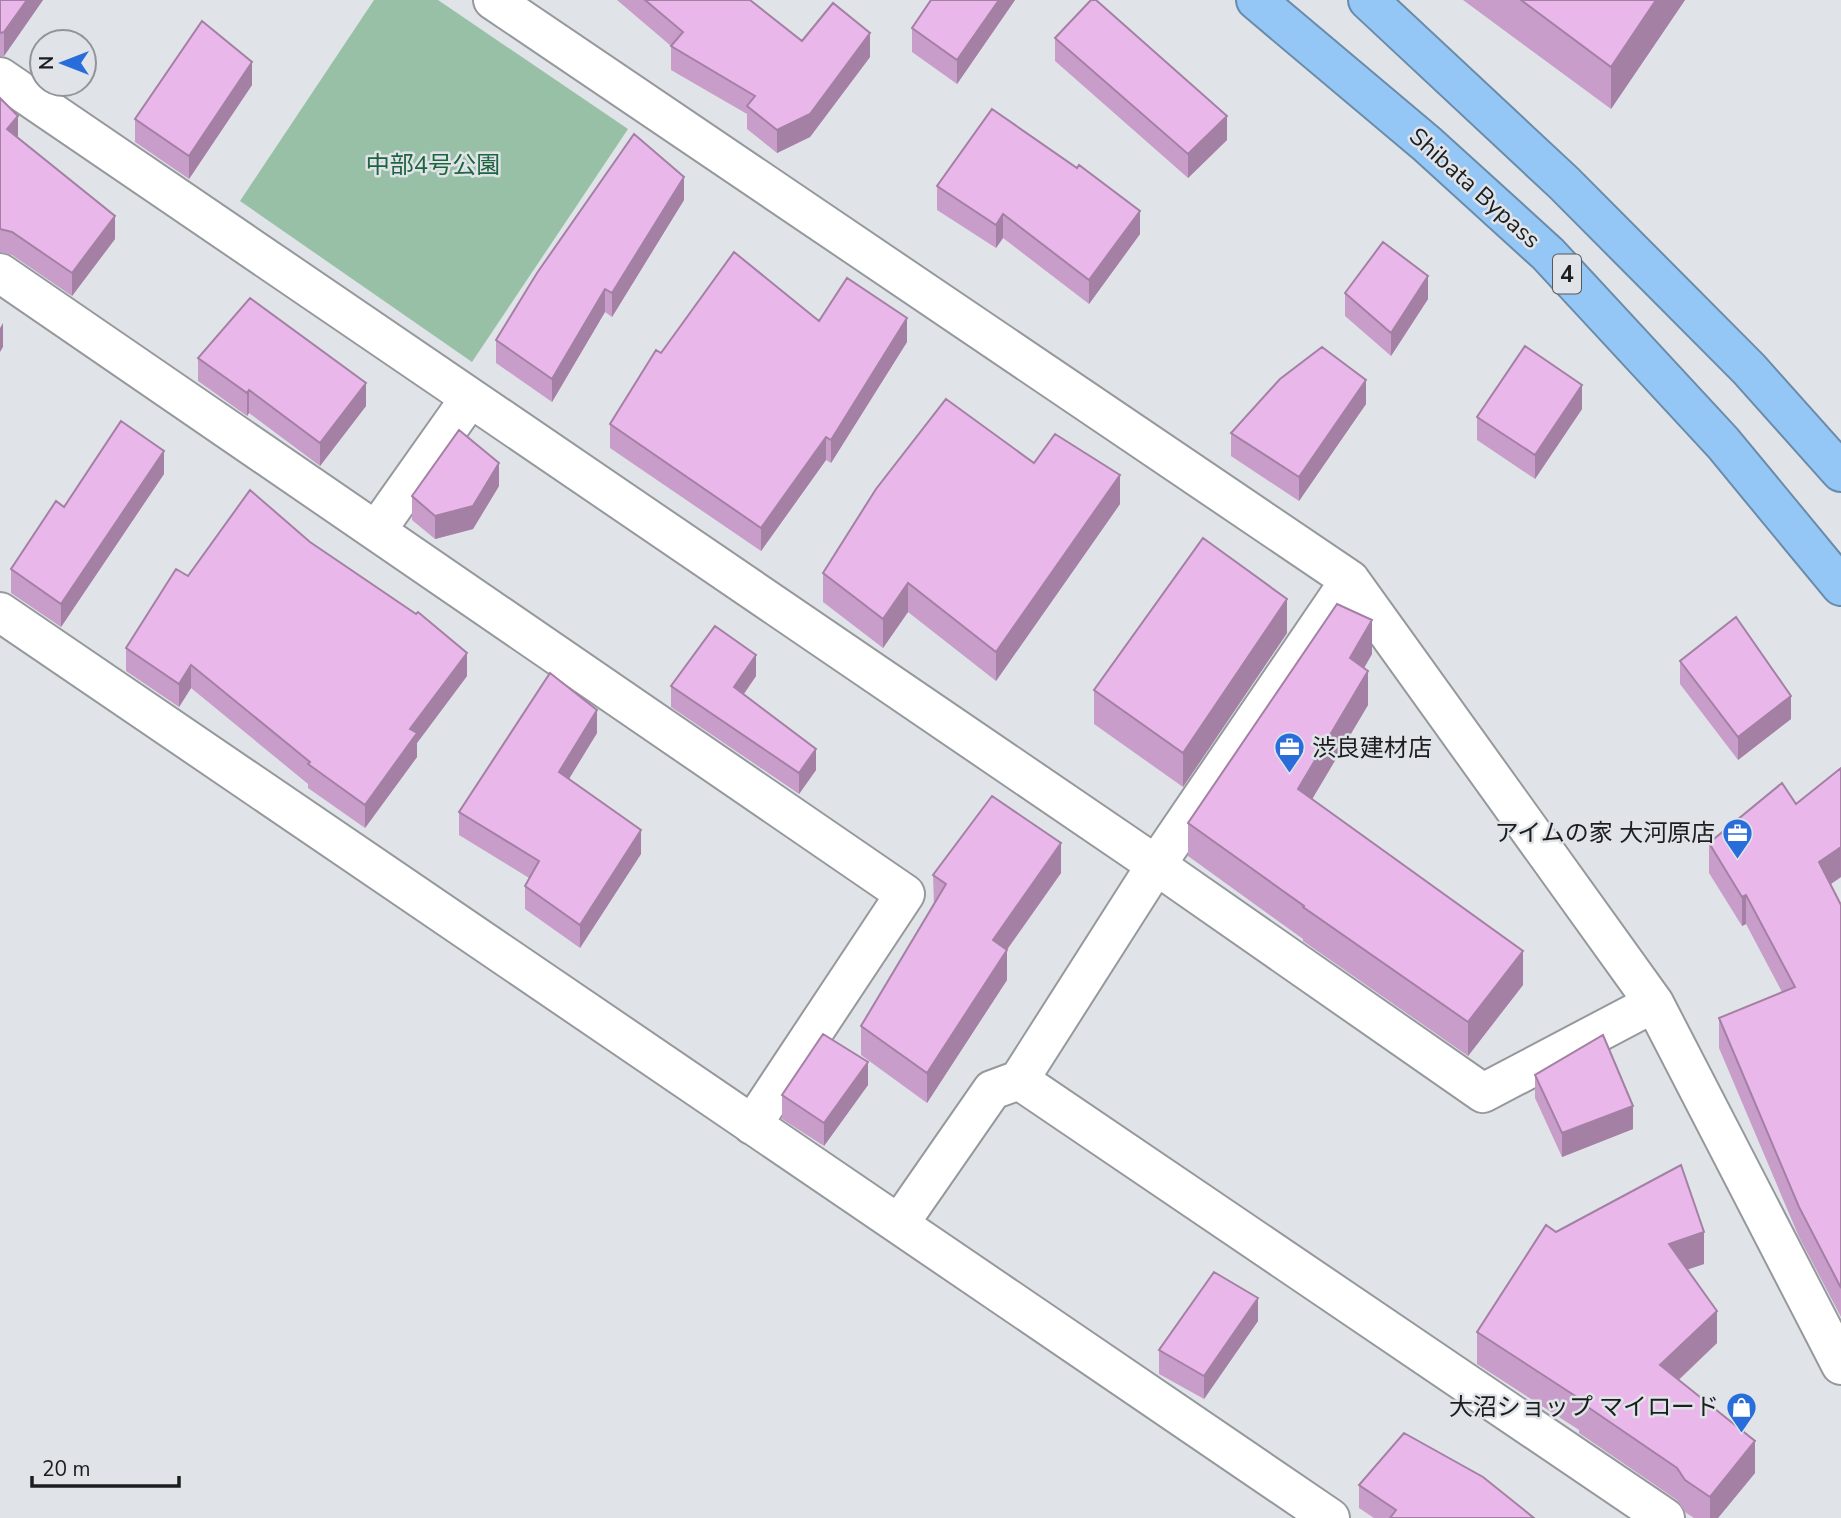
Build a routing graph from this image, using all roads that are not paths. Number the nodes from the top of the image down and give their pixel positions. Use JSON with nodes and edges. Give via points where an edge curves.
{"nodes":[{"id":1,"x":493,"y":0,"type":"edge"},
{"id":2,"x":1256,"y":0,"type":"edge"},
{"id":3,"x":1368,"y":0,"type":"edge"},
{"id":4,"x":0,"y":77,"type":"edge"},
{"id":5,"x":0,"y":273,"type":"edge"},
{"id":6,"x":470,"y":398,"type":"junction"},
{"id":7,"x":1841,"y":472,"type":"edge"},
{"id":8,"x":376,"y":531,"type":"junction"},
{"id":9,"x":1350,"y":580,"type":"junction"},
{"id":10,"x":1841,"y":586,"type":"edge"},
{"id":11,"x":0,"y":612,"type":"edge"},
{"id":12,"x":1156,"y":865,"type":"junction"},
{"id":13,"x":1654,"y":1003,"type":"junction"},
{"id":14,"x":1019,"y":1080,"type":"junction"},
{"id":15,"x":752,"y":1125,"type":"junction"},
{"id":16,"x":899,"y":1224,"type":"junction"},
{"id":17,"x":1841,"y":1365,"type":"edge"},
{"id":18,"x":1330,"y":1518,"type":"edge"},
{"id":19,"x":1665,"y":1518,"type":"edge"}],
"edges":[{"from":1,"to":9,"type":"street"},
{"from":2,"to":10,"type":"highway","name":"Shibata Bypass","number":"4","via":[[1548,254],[1723,443]]},
{"from":3,"to":7,"type":"highway","via":[[1564,183],[1749,369]]},
{"from":4,"to":6,"type":"street"},
{"from":5,"to":8,"type":"street"},
{"from":6,"to":8,"type":"street"},
{"from":6,"to":12,"type":"street"},
{"from":8,"to":15,"type":"street","via":[[905,894]]},
{"from":9,"to":12,"type":"street"},
{"from":9,"to":13,"type":"street"},
{"from":11,"to":15,"type":"street"},
{"from":12,"to":13,"type":"street","via":[[1483,1093]]},
{"from":12,"to":14,"type":"street"},
{"from":13,"to":17,"type":"street"},
{"from":14,"to":16,"type":"street","via":[[992,1090]]},
{"from":14,"to":19,"type":"street"},
{"from":15,"to":16,"type":"street"},
{"from":16,"to":18,"type":"street"}]}
